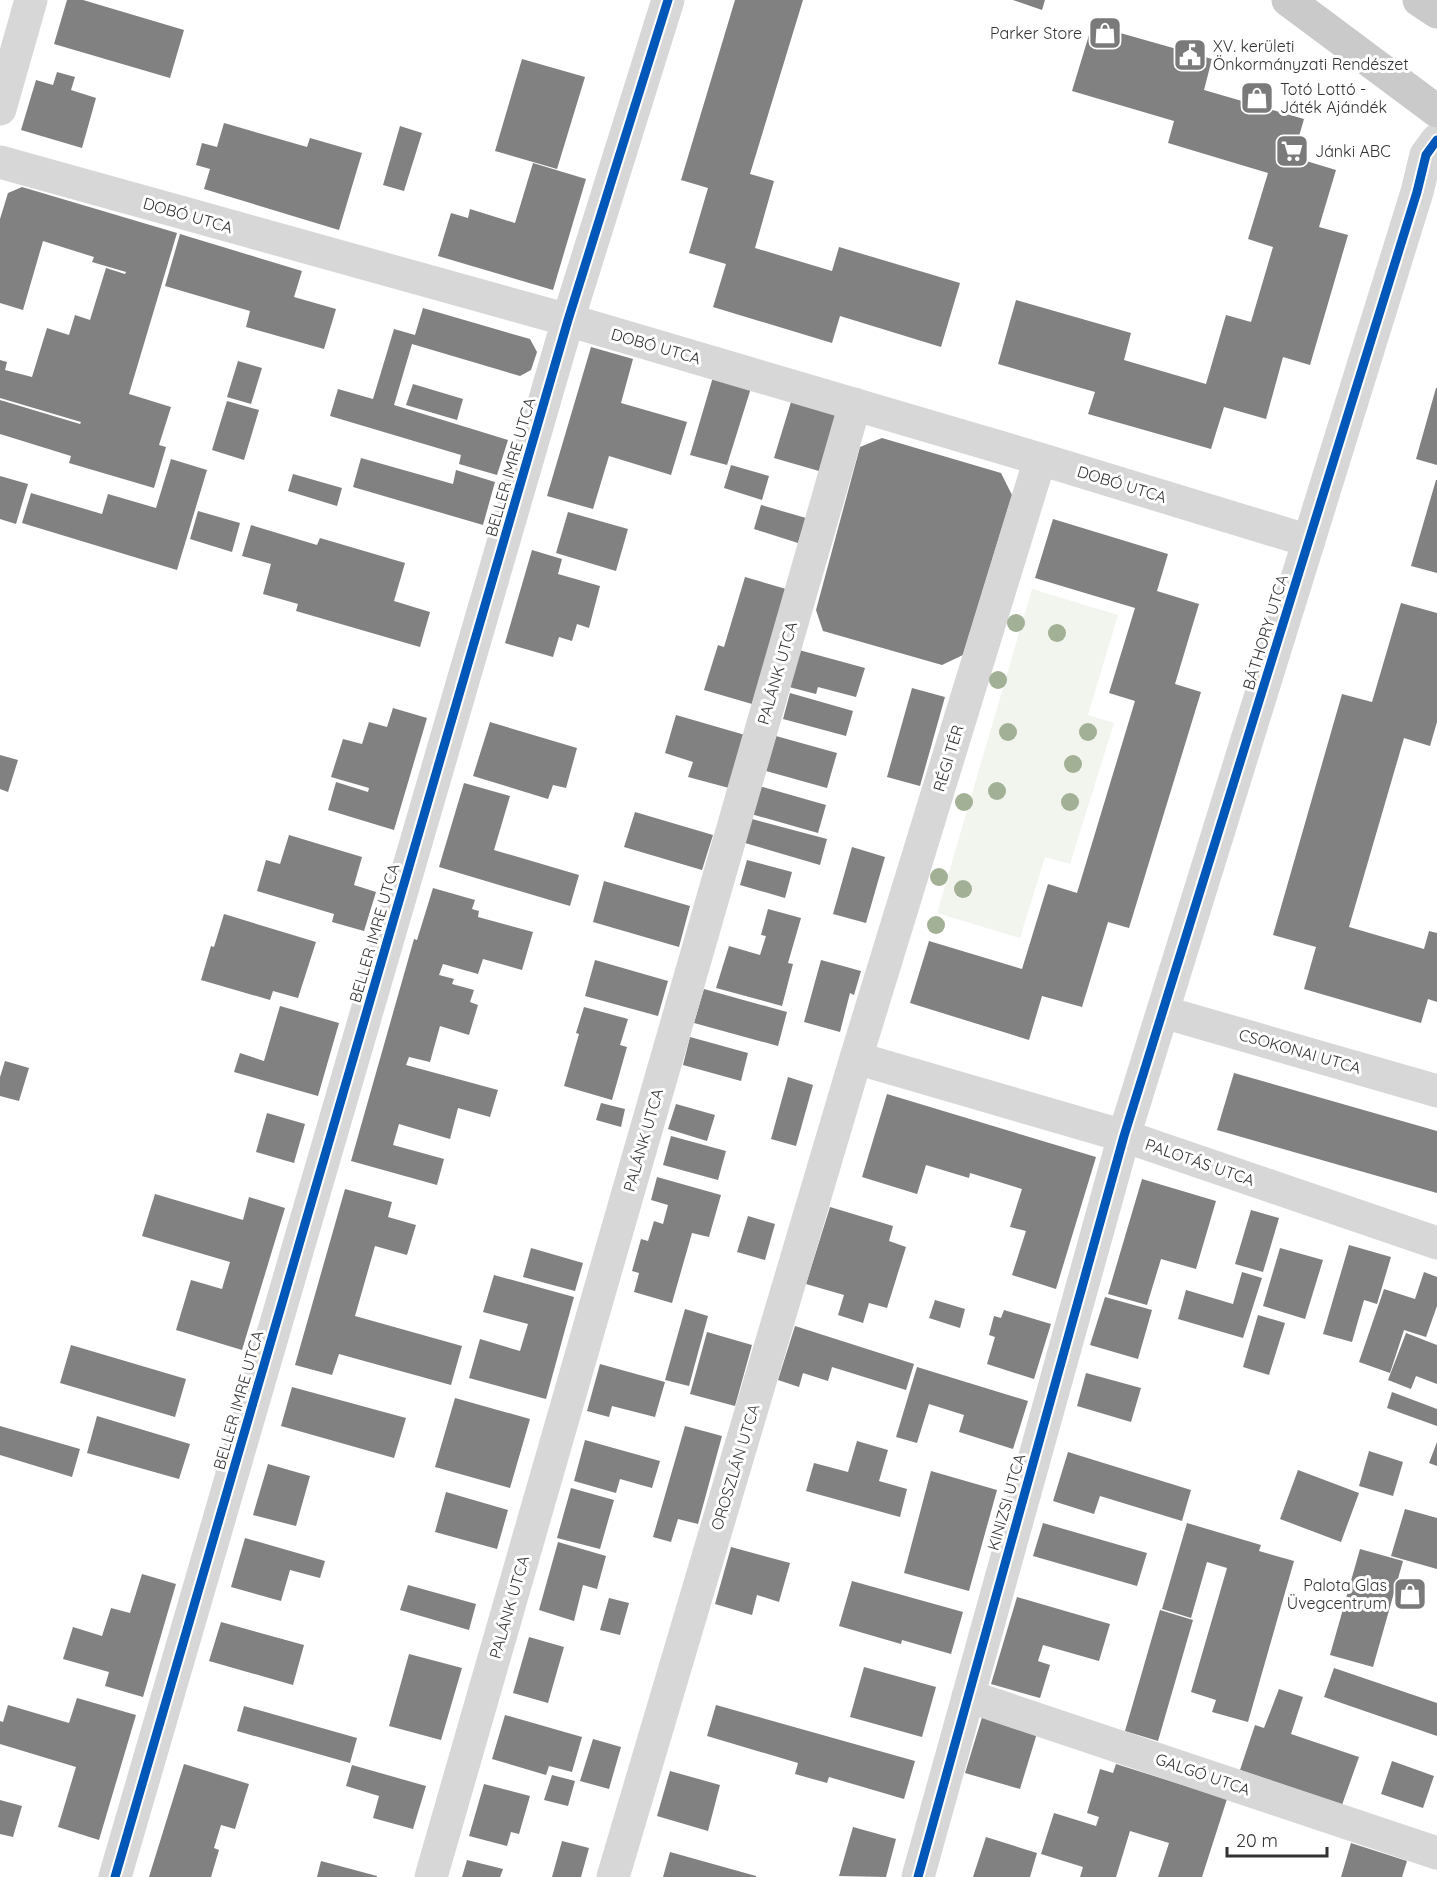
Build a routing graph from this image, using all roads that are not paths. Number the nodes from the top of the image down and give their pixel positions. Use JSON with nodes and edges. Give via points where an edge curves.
{"nodes":[{"id":1,"x":31,"y":0,"type":"edge"},
{"id":2,"x":668,"y":0,"type":"edge"},
{"id":3,"x":1288,"y":0,"type":"edge"},
{"id":4,"x":1419,"y":0,"type":"edge"},
{"id":5,"x":1437,"y":12,"type":"edge"},
{"id":6,"x":0,"y":109,"type":"edge"},
{"id":7,"x":1437,"y":111,"type":"edge"},
{"id":8,"x":1437,"y":140,"type":"edge"},
{"id":9,"x":0,"y":162,"type":"edge"},
{"id":10,"x":568,"y":320,"type":"junction"},
{"id":11,"x":855,"y":404,"type":"junction"},
{"id":12,"x":1040,"y":459,"type":"junction"},
{"id":13,"x":1308,"y":541,"type":"junction"},
{"id":14,"x":1163,"y":1012,"type":"junction"},
{"id":15,"x":856,"y":1058,"type":"junction"},
{"id":16,"x":1437,"y":1091,"type":"edge"},
{"id":17,"x":1124,"y":1136,"type":"junction"},
{"id":18,"x":1437,"y":1243,"type":"edge"},
{"id":19,"x":968,"y":1696,"type":"junction"},
{"id":20,"x":1437,"y":1853,"type":"edge"},
{"id":21,"x":115,"y":1877,"type":"edge"},
{"id":22,"x":431,"y":1877,"type":"edge"},
{"id":23,"x":613,"y":1877,"type":"edge"},
{"id":24,"x":918,"y":1877,"type":"edge"}],
"edges":[{"from":1,"to":6,"type":"street"},
{"from":2,"to":10,"type":"street","name":"BELLER IMRE UTCA"},
{"from":3,"to":7,"type":"main road"},
{"from":4,"to":5,"type":"main road"},
{"from":8,"to":13,"type":"street","name":"BÁTHORY UTCA","via":[[1426,155]]},
{"from":9,"to":10,"type":"street","name":"DOBÓ UTCA"},
{"from":10,"to":11,"type":"street","name":"DOBÓ UTCA"},
{"from":10,"to":21,"type":"street","name":"BELLER IMRE UTCA"},
{"from":11,"to":12,"type":"street","name":"DOBÓ UTCA"},
{"from":11,"to":22,"type":"street","name":"PALÁNK UTCA"},
{"from":12,"to":13,"type":"street","name":"DOBÓ UTCA"},
{"from":12,"to":15,"type":"street","name":"RÉGI TÉR"},
{"from":13,"to":14,"type":"street","name":"BÁTHORY UTCA"},
{"from":14,"to":16,"type":"street","name":"CSOKONAI UTCA"},
{"from":14,"to":17,"type":"street","name":"BÁTHORY UTCA"},
{"from":15,"to":17,"type":"street","name":"PALOTÁS UTCA"},
{"from":15,"to":23,"type":"street","name":"OROSZLÁN UTCA"},
{"from":17,"to":18,"type":"street","name":"PALOTÁS UTCA"},
{"from":17,"to":19,"type":"street","name":"KINIZSI UTCA"},
{"from":19,"to":20,"type":"street","name":"GALGÓ UTCA"},
{"from":19,"to":24,"type":"street","name":"KINIZSI UTCA"}]}
